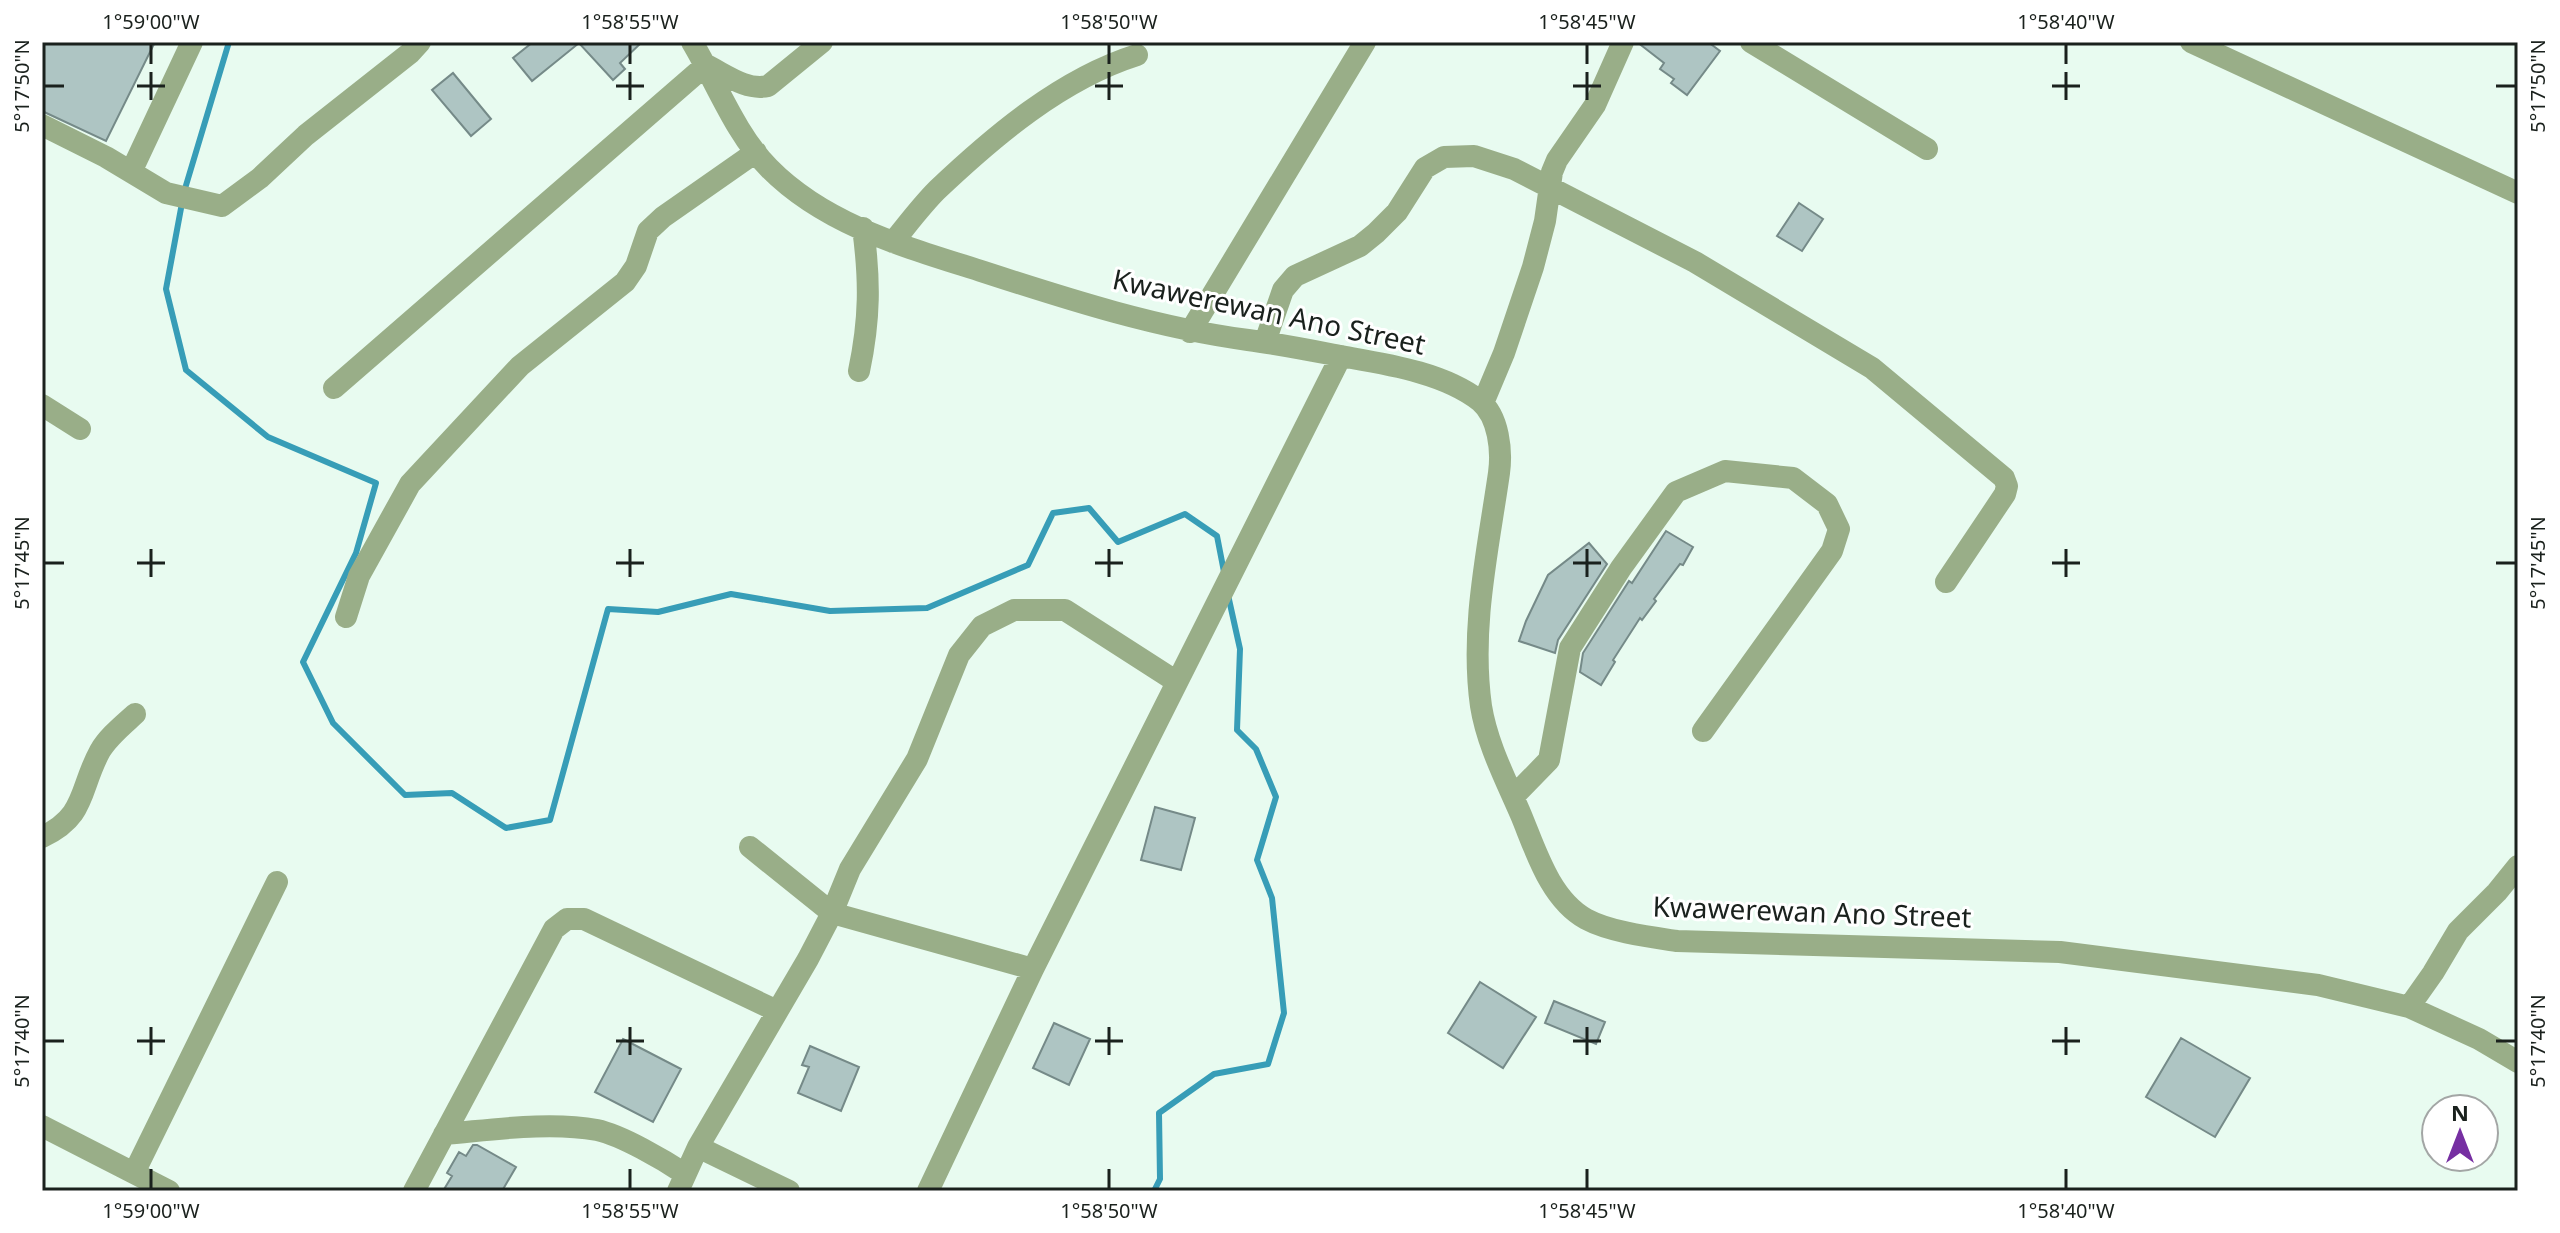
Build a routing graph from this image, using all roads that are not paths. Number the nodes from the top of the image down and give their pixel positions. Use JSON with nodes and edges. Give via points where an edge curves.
{"nodes":[{"id":1,"x":192,"y":42,"type":"edge"},
{"id":2,"x":420,"y":42,"type":"edge"},
{"id":3,"x":692,"y":42,"type":"edge"},
{"id":4,"x":822,"y":42,"type":"edge"},
{"id":5,"x":1365,"y":42,"type":"edge"},
{"id":6,"x":1623,"y":42,"type":"edge"},
{"id":7,"x":1751,"y":42,"type":"edge"},
{"id":8,"x":2191,"y":42,"type":"edge"},
{"id":9,"x":1137,"y":55,"type":"dead end"},
{"id":10,"x":706,"y":65,"type":"junction"},
{"id":11,"x":42,"y":125,"type":"edge"},
{"id":12,"x":1927,"y":149,"type":"dead end"},
{"id":13,"x":756,"y":152,"type":"junction"},
{"id":14,"x":131,"y":172,"type":"junction"},
{"id":15,"x":1548,"y":187,"type":"junction"},
{"id":16,"x":2518,"y":193,"type":"edge"},
{"id":17,"x":863,"y":228,"type":"junction"},
{"id":18,"x":893,"y":242,"type":"junction"},
{"id":19,"x":1190,"y":332,"type":"junction"},
{"id":20,"x":1265,"y":342,"type":"junction"},
{"id":21,"x":1341,"y":356,"type":"junction"},
{"id":22,"x":859,"y":371,"type":"dead end"},
{"id":23,"x":334,"y":388,"type":"dead end"},
{"id":24,"x":1483,"y":403,"type":"junction"},
{"id":25,"x":42,"y":405,"type":"edge"},
{"id":26,"x":80,"y":429,"type":"dead end"},
{"id":27,"x":1946,"y":582,"type":"dead end"},
{"id":28,"x":346,"y":617,"type":"dead end"},
{"id":29,"x":1177,"y":682,"type":"junction"},
{"id":30,"x":135,"y":714,"type":"dead end"},
{"id":31,"x":1703,"y":731,"type":"dead end"},
{"id":32,"x":1513,"y":797,"type":"junction"},
{"id":33,"x":42,"y":837,"type":"edge"},
{"id":34,"x":750,"y":847,"type":"dead end"},
{"id":35,"x":2518,"y":866,"type":"edge"},
{"id":36,"x":277,"y":882,"type":"dead end"},
{"id":37,"x":832,"y":913,"type":"junction"},
{"id":38,"x":1033,"y":969,"type":"junction"},
{"id":39,"x":2409,"y":1007,"type":"junction"},
{"id":40,"x":777,"y":1011,"type":"junction"},
{"id":41,"x":2518,"y":1062,"type":"edge"},
{"id":42,"x":42,"y":1126,"type":"edge"},
{"id":43,"x":444,"y":1134,"type":"junction"},
{"id":44,"x":698,"y":1147,"type":"junction"},
{"id":45,"x":134,"y":1173,"type":"junction"},
{"id":46,"x":681,"y":1182,"type":"edge"},
{"id":47,"x":169,"y":1191,"type":"edge"},
{"id":48,"x":414,"y":1191,"type":"edge"},
{"id":49,"x":789,"y":1191,"type":"edge"},
{"id":50,"x":928,"y":1191,"type":"edge"}],
"edges":[{"from":1,"to":14,"type":"street"},
{"from":2,"to":14,"type":"street","via":[[222,206],[166,193]]},
{"from":3,"to":10,"type":"street","name":"Kwawerewan Ano Street"},
{"from":4,"to":10,"type":"street","via":[[768,86],[758,88]]},
{"from":5,"to":19,"type":"street"},
{"from":6,"to":15,"type":"street","via":[[1595,105],[1557,160]]},
{"from":7,"to":12,"type":"street"},
{"from":8,"to":16,"type":"street"},
{"from":9,"to":18,"type":"street","via":[[1104,66],[1019,119],[936,191]]},
{"from":10,"to":13,"type":"street","name":"Kwawerewan Ano Street"},
{"from":10,"to":23,"type":"street"},
{"from":11,"to":14,"type":"street"},
{"from":13,"to":17,"type":"street","name":"Kwawerewan Ano Street","via":[[792,189]]},
{"from":13,"to":28,"type":"street","via":[[648,231],[625,282],[520,366],[410,484],[359,576]]},
{"from":15,"to":20,"type":"street","via":[[1474,156],[1444,157],[1425,168],[1397,212],[1360,246],[1295,276],[1283,290]]},
{"from":15,"to":24,"type":"street","via":[[1533,267]]},
{"from":15,"to":27,"type":"street","via":[[1695,262],[1872,368],[2004,478],[2005,494]]},
{"from":17,"to":18,"type":"street","name":"Kwawerewan Ano Street"},
{"from":17,"to":22,"type":"street","via":[[869,291]]},
{"from":18,"to":19,"type":"street","name":"Kwawerewan Ano Street","via":[[1046,293]]},
{"from":19,"to":20,"type":"street","name":"Kwawerewan Ano Street"},
{"from":20,"to":21,"type":"street","name":"Kwawerewan Ano Street"},
{"from":21,"to":24,"type":"street","name":"Kwawerewan Ano Street","via":[[1404,368]]},
{"from":21,"to":29,"type":"street"},
{"from":24,"to":32,"type":"street","name":"Kwawerewan Ano Street","via":[[1498,430],[1501,461],[1479,609],[1478,660],[1482,708]]},
{"from":25,"to":26,"type":"street"},
{"from":29,"to":37,"type":"street","via":[[1065,610],[1014,610],[982,626],[959,655],[917,759],[850,869]]},
{"from":29,"to":38,"type":"street"},
{"from":30,"to":33,"type":"street","via":[[101,749],[78,808],[60,829]]},
{"from":31,"to":32,"type":"street","via":[[1832,551],[1839,529],[1827,504],[1793,478],[1725,471],[1676,492],[1570,648],[1549,760]]},
{"from":32,"to":39,"type":"street","name":"Kwawerewan Ano Street","via":[[1559,895],[1586,919],[1630,934],[1677,941],[2060,952],[2318,985]]},
{"from":34,"to":37,"type":"street"},
{"from":35,"to":39,"type":"street","via":[[2458,931]]},
{"from":36,"to":45,"type":"street"},
{"from":37,"to":38,"type":"street"},
{"from":37,"to":40,"type":"street"},
{"from":38,"to":50,"type":"street"},
{"from":39,"to":41,"type":"street","name":"Kwawerewan Ano Street"},
{"from":40,"to":43,"type":"street","via":[[584,919],[567,919],[554,929]]},
{"from":40,"to":44,"type":"street"},
{"from":42,"to":45,"type":"street"},
{"from":43,"to":46,"type":"street","via":[[545,1127],[599,1130],[661,1157]]},
{"from":43,"to":48,"type":"street"},
{"from":44,"to":46,"type":"street"},
{"from":44,"to":49,"type":"street"},
{"from":45,"to":47,"type":"street"}]}
